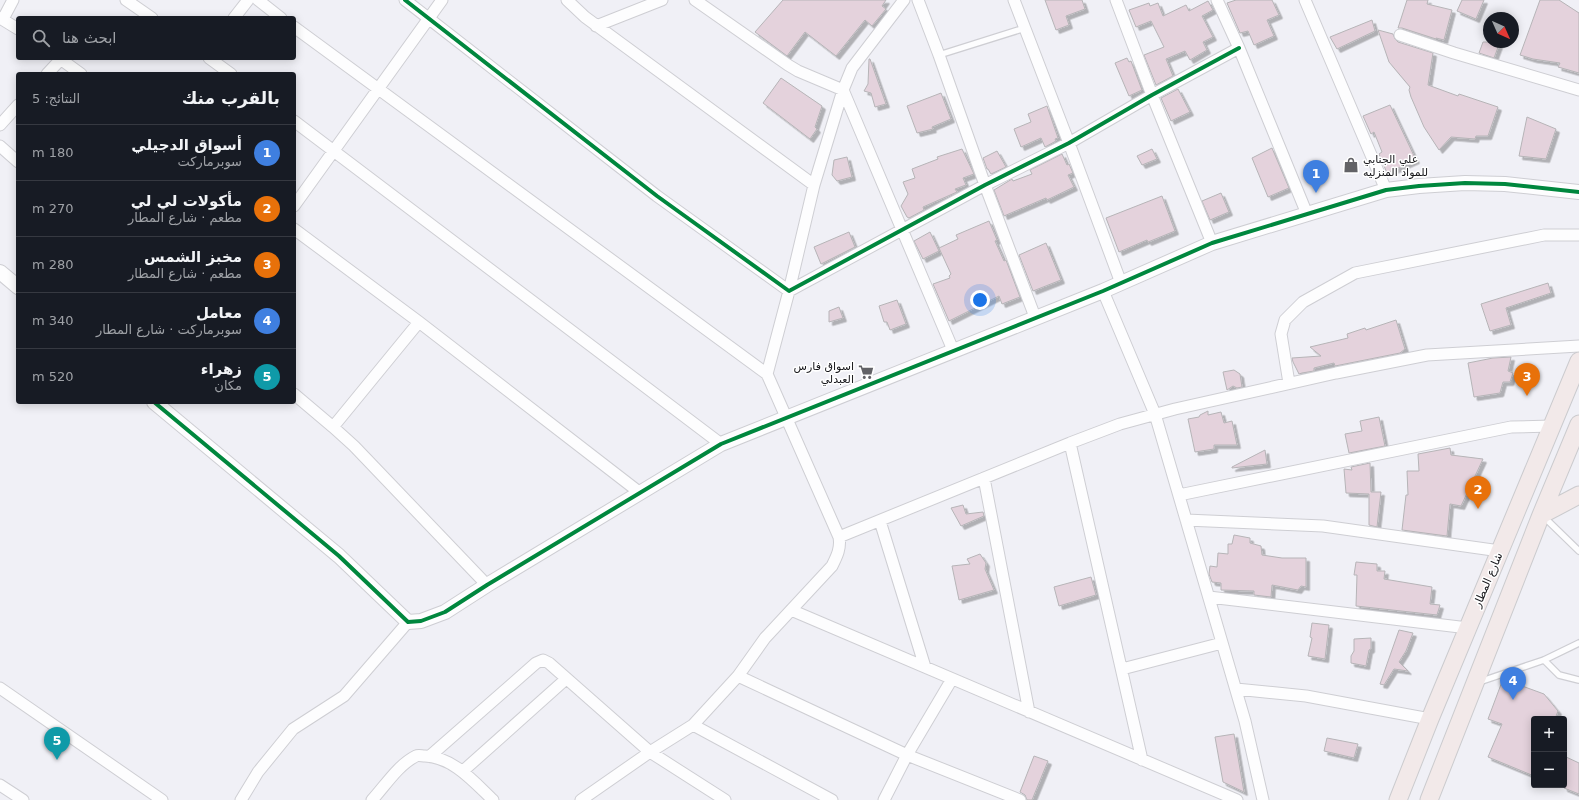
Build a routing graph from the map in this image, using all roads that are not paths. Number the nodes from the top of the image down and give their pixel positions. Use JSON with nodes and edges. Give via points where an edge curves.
{"nodes":[{"id":1,"x":12,"y":0,"type":"edge"},
{"id":2,"x":126,"y":0,"type":"edge"},
{"id":3,"x":248,"y":0,"type":"edge"},
{"id":4,"x":258,"y":0,"type":"edge"},
{"id":5,"x":405,"y":0,"type":"edge"},
{"id":6,"x":442,"y":0,"type":"edge"},
{"id":7,"x":567,"y":0,"type":"edge"},
{"id":8,"x":662,"y":0,"type":"edge"},
{"id":9,"x":695,"y":0,"type":"edge"},
{"id":10,"x":904,"y":0,"type":"edge"},
{"id":11,"x":918,"y":0,"type":"edge"},
{"id":12,"x":1014,"y":0,"type":"edge"},
{"id":13,"x":1116,"y":0,"type":"edge"},
{"id":14,"x":1218,"y":0,"type":"edge"},
{"id":15,"x":1306,"y":0,"type":"edge"},
{"id":16,"x":149,"y":16,"type":"edge"},
{"id":17,"x":236,"y":16,"type":"edge"},
{"id":18,"x":278,"y":16,"type":"edge"},
{"id":19,"x":429,"y":18,"type":"junction"},
{"id":20,"x":2,"y":19,"type":"edge"},
{"id":21,"x":596,"y":26,"type":"junction"},
{"id":22,"x":16,"y":28,"type":"edge"},
{"id":23,"x":1025,"y":28,"type":"junction"},
{"id":24,"x":296,"y":29,"type":"edge"},
{"id":25,"x":1400,"y":35,"type":"dead end"},
{"id":26,"x":1239,"y":48,"type":"junction"},
{"id":27,"x":939,"y":55,"type":"junction"},
{"id":28,"x":58,"y":60,"type":"edge"},
{"id":29,"x":63,"y":60,"type":"edge"},
{"id":30,"x":212,"y":60,"type":"edge"},
{"id":31,"x":49,"y":72,"type":"edge"},
{"id":32,"x":78,"y":72,"type":"edge"},
{"id":33,"x":229,"y":72,"type":"edge"},
{"id":34,"x":378,"y":90,"type":"junction"},
{"id":35,"x":843,"y":90,"type":"junction"},
{"id":36,"x":1579,"y":90,"type":"edge"},
{"id":37,"x":1152,"y":95,"type":"junction"},
{"id":38,"x":16,"y":107,"type":"edge"},
{"id":39,"x":296,"y":122,"type":"edge"},
{"id":40,"x":0,"y":125,"type":"edge"},
{"id":41,"x":1069,"y":143,"type":"junction"},
{"id":42,"x":0,"y":146,"type":"edge"},
{"id":43,"x":334,"y":151,"type":"junction"},
{"id":44,"x":16,"y":160,"type":"edge"},
{"id":45,"x":985,"y":185,"type":"junction"},
{"id":46,"x":814,"y":186,"type":"junction"},
{"id":47,"x":1386,"y":190,"type":"junction"},
{"id":48,"x":1579,"y":192,"type":"edge"},
{"id":49,"x":296,"y":203,"type":"edge"},
{"id":50,"x":1307,"y":214,"type":"junction"},
{"id":51,"x":296,"y":230,"type":"edge"},
{"id":52,"x":902,"y":230,"type":"junction"},
{"id":53,"x":1579,"y":235,"type":"edge"},
{"id":54,"x":1212,"y":243,"type":"junction"},
{"id":55,"x":0,"y":272,"type":"edge"},
{"id":56,"x":1121,"y":283,"type":"junction"},
{"id":57,"x":16,"y":285,"type":"edge"},
{"id":58,"x":789,"y":291,"type":"junction"},
{"id":59,"x":1103,"y":291,"type":"junction"},
{"id":60,"x":1035,"y":317,"type":"junction"},
{"id":61,"x":419,"y":322,"type":"junction"},
{"id":62,"x":1579,"y":346,"type":"edge"},
{"id":63,"x":953,"y":350,"type":"junction"},
{"id":64,"x":1579,"y":361,"type":"edge"},
{"id":65,"x":767,"y":374,"type":"junction"},
{"id":66,"x":1289,"y":383,"type":"junction"},
{"id":67,"x":296,"y":396,"type":"edge"},
{"id":68,"x":156,"y":404,"type":"edge"},
{"id":69,"x":1155,"y":414,"type":"junction"},
{"id":70,"x":786,"y":418,"type":"junction"},
{"id":71,"x":1579,"y":424,"type":"edge"},
{"id":72,"x":1552,"y":426,"type":"junction"},
{"id":73,"x":334,"y":427,"type":"junction"},
{"id":74,"x":1070,"y":443,"type":"junction"},
{"id":75,"x":721,"y":444,"type":"junction"},
{"id":76,"x":984,"y":478,"type":"junction"},
{"id":77,"x":640,"y":492,"type":"junction"},
{"id":78,"x":1179,"y":495,"type":"junction"},
{"id":79,"x":1579,"y":495,"type":"edge"},
{"id":80,"x":1541,"y":515,"type":"junction"},
{"id":81,"x":1186,"y":520,"type":"junction"},
{"id":82,"x":880,"y":521,"type":"junction"},
{"id":83,"x":839,"y":538,"type":"junction"},
{"id":84,"x":1500,"y":551,"type":"junction"},
{"id":85,"x":1579,"y":551,"type":"edge"},
{"id":86,"x":486,"y":585,"type":"junction"},
{"id":87,"x":1208,"y":597,"type":"junction"},
{"id":88,"x":791,"y":610,"type":"junction"},
{"id":89,"x":408,"y":622,"type":"junction"},
{"id":90,"x":1468,"y":628,"type":"junction"},
{"id":91,"x":1222,"y":643,"type":"junction"},
{"id":92,"x":1579,"y":643,"type":"edge"},
{"id":93,"x":1544,"y":660,"type":"junction"},
{"id":94,"x":925,"y":667,"type":"junction"},
{"id":95,"x":1122,"y":670,"type":"junction"},
{"id":96,"x":738,"y":676,"type":"junction"},
{"id":97,"x":566,"y":679,"type":"junction"},
{"id":98,"x":952,"y":679,"type":"junction"},
{"id":99,"x":1579,"y":680,"type":"edge"},
{"id":100,"x":1474,"y":684,"type":"junction"},
{"id":101,"x":0,"y":688,"type":"edge"},
{"id":102,"x":1236,"y":689,"type":"junction"},
{"id":103,"x":1029,"y":712,"type":"junction"},
{"id":104,"x":1430,"y":719,"type":"junction"},
{"id":105,"x":693,"y":724,"type":"junction"},
{"id":106,"x":650,"y":752,"type":"junction"},
{"id":107,"x":907,"y":755,"type":"junction"},
{"id":108,"x":430,"y":756,"type":"junction"},
{"id":109,"x":1142,"y":760,"type":"junction"},
{"id":110,"x":463,"y":771,"type":"junction"},
{"id":111,"x":1,"y":788,"type":"edge"},
{"id":112,"x":155,"y":798,"type":"edge"},
{"id":113,"x":23,"y":800,"type":"edge"},
{"id":114,"x":241,"y":800,"type":"edge"},
{"id":115,"x":373,"y":800,"type":"edge"},
{"id":116,"x":493,"y":800,"type":"edge"},
{"id":117,"x":583,"y":800,"type":"edge"},
{"id":118,"x":725,"y":800,"type":"edge"},
{"id":119,"x":832,"y":800,"type":"edge"},
{"id":120,"x":884,"y":800,"type":"edge"},
{"id":121,"x":1020,"y":800,"type":"edge"},
{"id":122,"x":1237,"y":800,"type":"edge"},
{"id":123,"x":1263,"y":800,"type":"edge"},
{"id":124,"x":1398,"y":800,"type":"edge"},
{"id":125,"x":1429,"y":800,"type":"edge"}],
"edges":[{"from":1,"to":20,"type":"street"},
{"from":2,"to":16,"type":"street"},
{"from":3,"to":17,"type":"street"},
{"from":4,"to":18,"type":"street"},
{"from":5,"to":19,"type":"street"},
{"from":6,"to":19,"type":"street"},
{"from":7,"to":21,"type":"street"},
{"from":8,"to":21,"type":"street"},
{"from":9,"to":35,"type":"street","via":[[788,65]]},
{"from":10,"to":35,"type":"street","via":[[852,68]]},
{"from":11,"to":27,"type":"street"},
{"from":12,"to":23,"type":"street"},
{"from":13,"to":37,"type":"street"},
{"from":14,"to":26,"type":"street"},
{"from":15,"to":47,"type":"street"},
{"from":19,"to":34,"type":"street"},
{"from":19,"to":58,"type":"street","via":[[657,196]]},
{"from":20,"to":22,"type":"street"},
{"from":21,"to":46,"type":"street"},
{"from":23,"to":27,"type":"lane"},
{"from":23,"to":41,"type":"street"},
{"from":24,"to":34,"type":"street"},
{"from":25,"to":36,"type":"street"},
{"from":26,"to":37,"type":"street"},
{"from":26,"to":50,"type":"street"},
{"from":27,"to":45,"type":"street"},
{"from":28,"to":31,"type":"street"},
{"from":29,"to":32,"type":"street"},
{"from":30,"to":33,"type":"street"},
{"from":34,"to":43,"type":"street"},
{"from":34,"to":65,"type":"street"},
{"from":35,"to":46,"type":"street"},
{"from":35,"to":52,"type":"street"},
{"from":37,"to":41,"type":"street"},
{"from":37,"to":54,"type":"street"},
{"from":38,"to":40,"type":"street"},
{"from":39,"to":43,"type":"street"},
{"from":41,"to":45,"type":"street"},
{"from":41,"to":56,"type":"street"},
{"from":42,"to":44,"type":"street"},
{"from":43,"to":49,"type":"street"},
{"from":43,"to":75,"type":"street"},
{"from":45,"to":52,"type":"street"},
{"from":45,"to":60,"type":"street"},
{"from":46,"to":58,"type":"street"},
{"from":47,"to":48,"type":"street","via":[[1464,183],[1505,184]]},
{"from":47,"to":50,"type":"street"},
{"from":50,"to":54,"type":"street"},
{"from":51,"to":61,"type":"street"},
{"from":52,"to":58,"type":"street"},
{"from":52,"to":63,"type":"street"},
{"from":53,"to":66,"type":"street","via":[[1544,235],[1355,273],[1303,302],[1285,320],[1281,334]]},
{"from":54,"to":56,"type":"street"},
{"from":55,"to":57,"type":"street"},
{"from":56,"to":59,"type":"street"},
{"from":58,"to":65,"type":"street"},
{"from":59,"to":60,"type":"street"},
{"from":59,"to":69,"type":"street"},
{"from":60,"to":63,"type":"street"},
{"from":61,"to":73,"type":"street"},
{"from":61,"to":77,"type":"street"},
{"from":62,"to":66,"type":"street","via":[[1427,355]]},
{"from":63,"to":70,"type":"street"},
{"from":64,"to":72,"type":"main road","name":"شارع المطار"},
{"from":65,"to":70,"type":"street"},
{"from":66,"to":69,"type":"street"},
{"from":67,"to":73,"type":"street"},
{"from":68,"to":89,"type":"street","via":[[338,556]]},
{"from":69,"to":74,"type":"street"},
{"from":69,"to":78,"type":"street"},
{"from":70,"to":75,"type":"street"},
{"from":70,"to":83,"type":"street"},
{"from":71,"to":80,"type":"main road"},
{"from":72,"to":78,"type":"street","via":[[1511,427]]},
{"from":72,"to":84,"type":"main road","name":"شارع المطار"},
{"from":73,"to":86,"type":"street"},
{"from":74,"to":76,"type":"street"},
{"from":74,"to":95,"type":"street"},
{"from":75,"to":77,"type":"street"},
{"from":76,"to":82,"type":"street"},
{"from":76,"to":103,"type":"street"},
{"from":77,"to":86,"type":"street"},
{"from":78,"to":81,"type":"street"},
{"from":79,"to":80,"type":"main road"},
{"from":80,"to":85,"type":"lane"},
{"from":80,"to":100,"type":"main road"},
{"from":81,"to":84,"type":"street","via":[[1323,526]]},
{"from":81,"to":87,"type":"street"},
{"from":82,"to":83,"type":"street"},
{"from":82,"to":94,"type":"street"},
{"from":83,"to":88,"type":"street","via":[[840,546],[832,566]]},
{"from":84,"to":90,"type":"main road","name":"شارع المطار"},
{"from":86,"to":89,"type":"street","via":[[445,612],[421,621]]},
{"from":87,"to":90,"type":"street"},
{"from":87,"to":91,"type":"street"},
{"from":88,"to":94,"type":"street"},
{"from":88,"to":96,"type":"street","via":[[765,638]]},
{"from":89,"to":114,"type":"street","via":[[344,696],[293,729],[258,772]]},
{"from":90,"to":104,"type":"main road","name":"شارع المطار"},
{"from":91,"to":95,"type":"street"},
{"from":91,"to":102,"type":"street"},
{"from":92,"to":93,"type":"lane"},
{"from":93,"to":99,"type":"lane","via":[[1559,675]]},
{"from":93,"to":100,"type":"lane"},
{"from":94,"to":98,"type":"street"},
{"from":95,"to":109,"type":"street"},
{"from":96,"to":105,"type":"street"},
{"from":96,"to":107,"type":"street"},
{"from":97,"to":106,"type":"street"},
{"from":97,"to":108,"type":"street","via":[[543,660],[536,663]]},
{"from":97,"to":110,"type":"street"},
{"from":98,"to":103,"type":"street"},
{"from":98,"to":107,"type":"street"},
{"from":100,"to":125,"type":"main road"},
{"from":101,"to":112,"type":"street"},
{"from":102,"to":104,"type":"street","via":[[1306,696]]},
{"from":102,"to":123,"type":"street"},
{"from":103,"to":109,"type":"street"},
{"from":104,"to":124,"type":"main road","name":"شارع المطار"},
{"from":105,"to":106,"type":"street"},
{"from":105,"to":119,"type":"street"},
{"from":106,"to":117,"type":"street"},
{"from":106,"to":118,"type":"street"},
{"from":107,"to":120,"type":"street"},
{"from":107,"to":121,"type":"street"},
{"from":108,"to":110,"type":"street","via":[[446,761]]},
{"from":108,"to":115,"type":"street","via":[[417,755],[403,765]]},
{"from":109,"to":122,"type":"street"},
{"from":110,"to":116,"type":"street"},
{"from":111,"to":113,"type":"street"}]}
